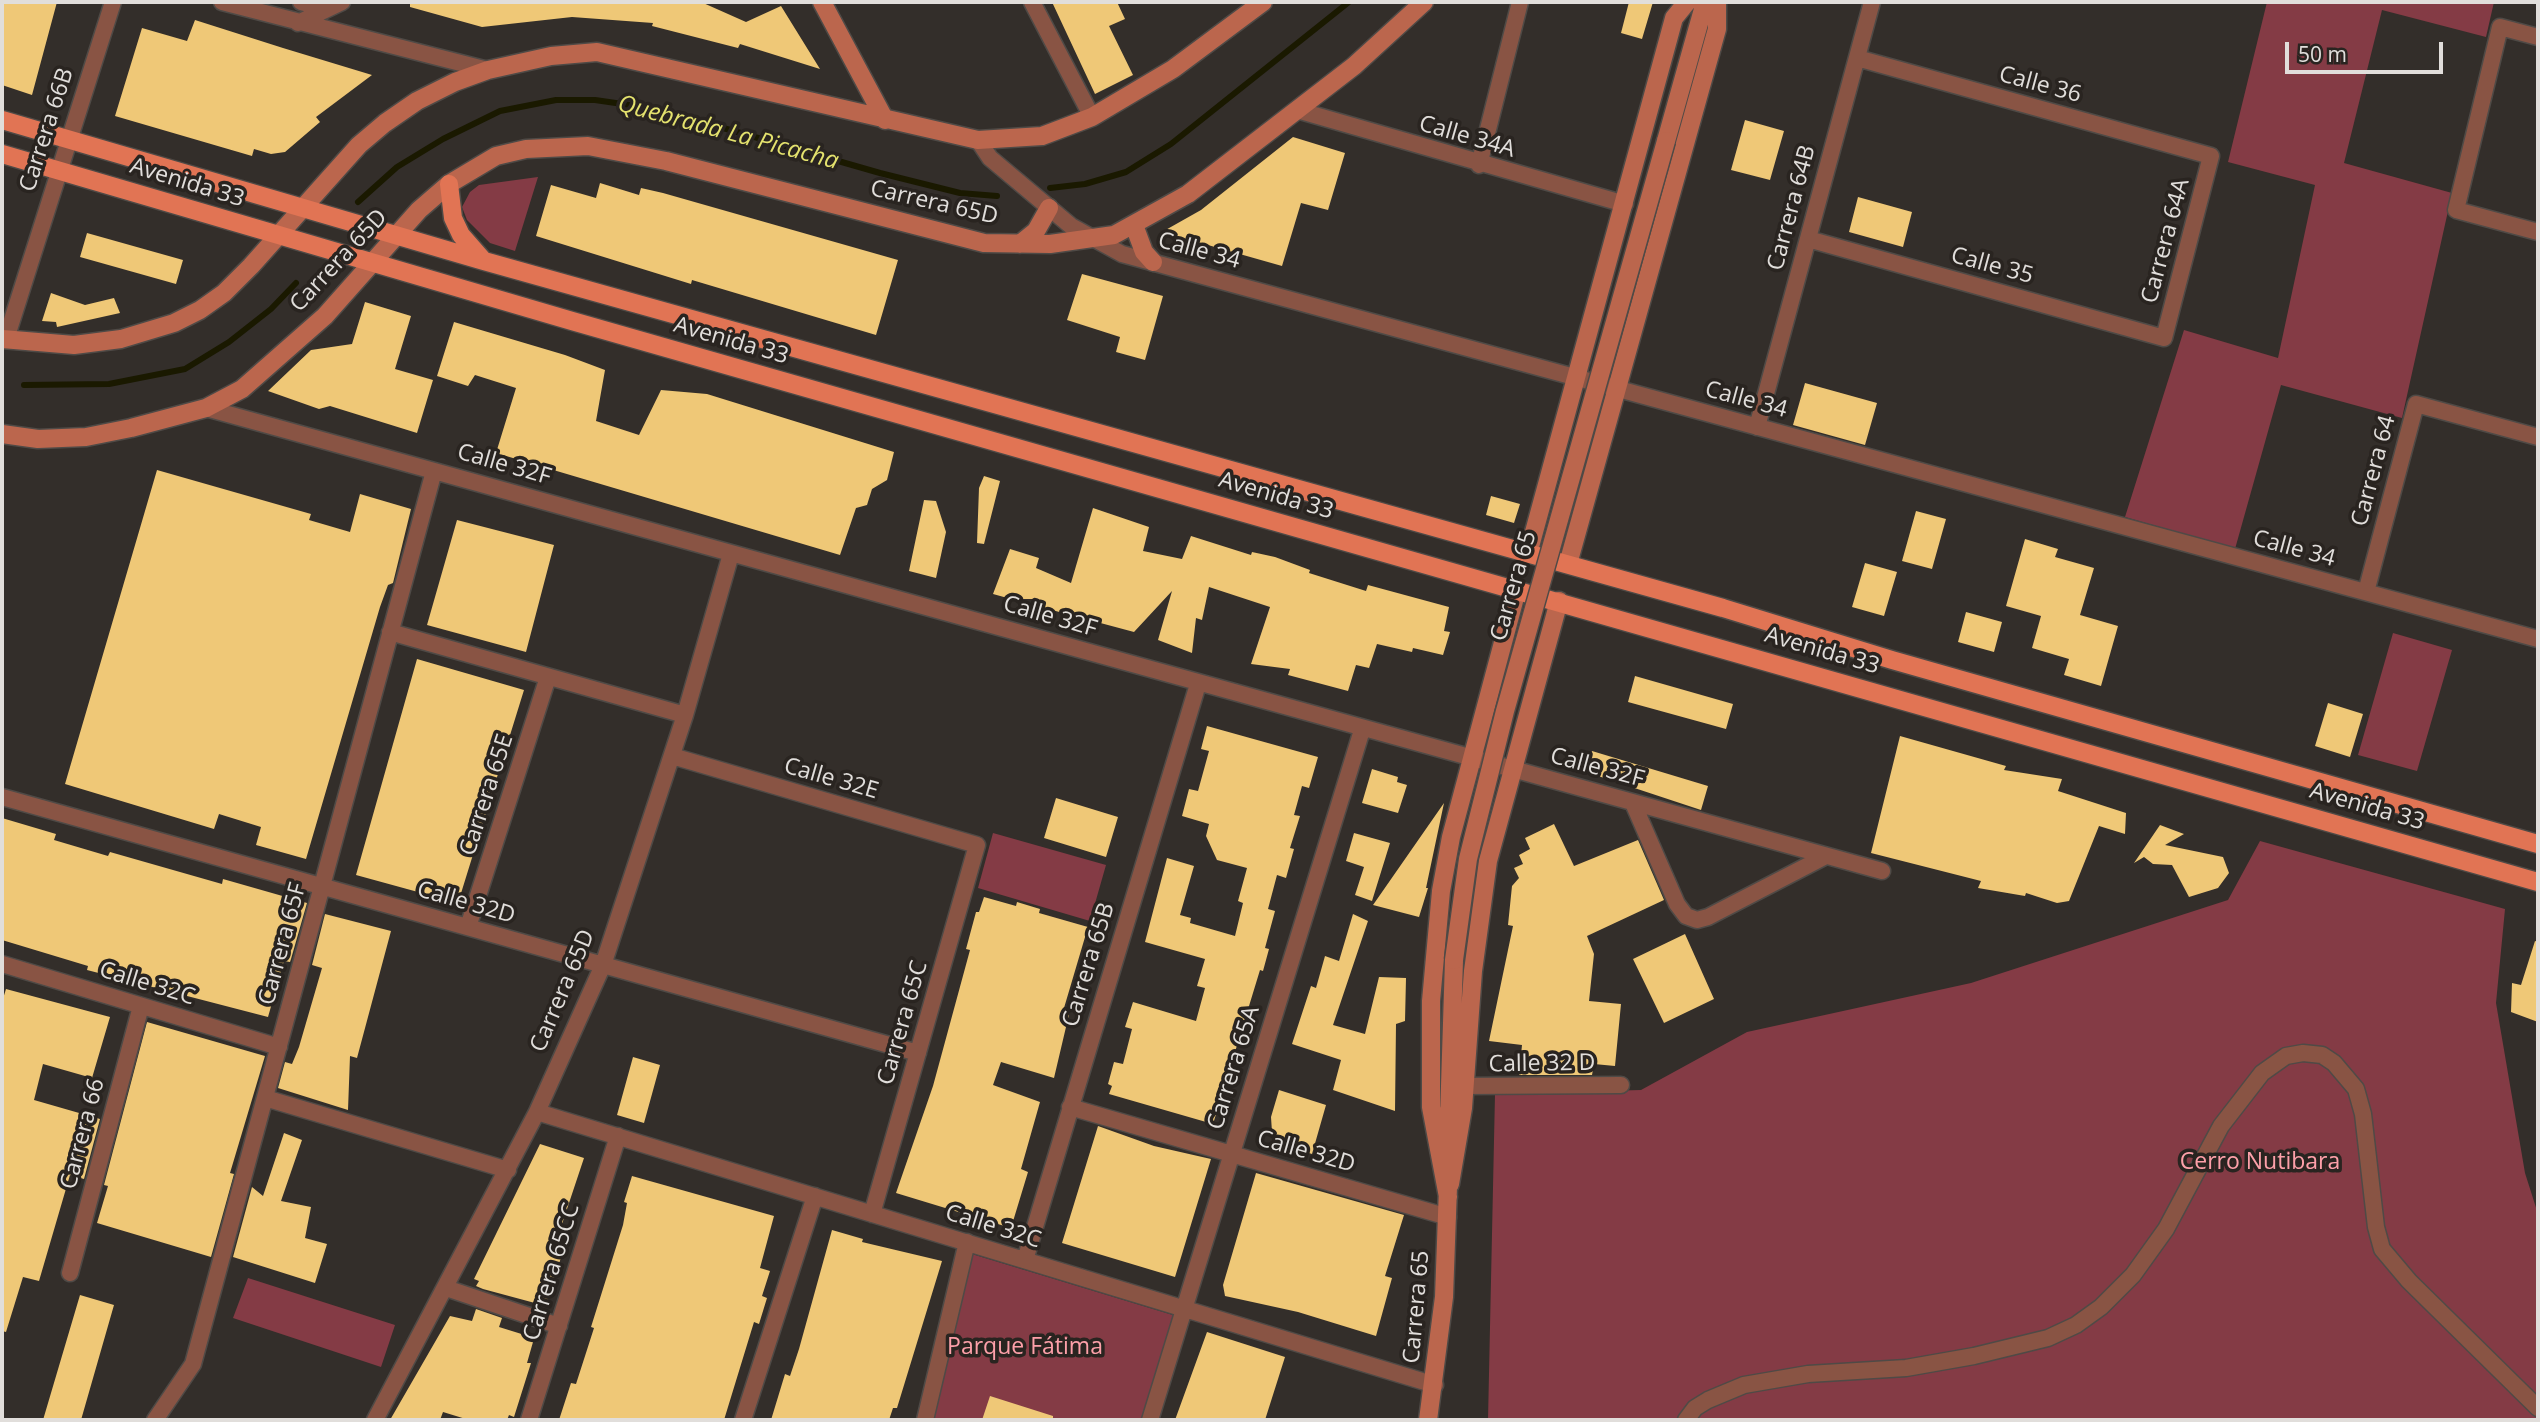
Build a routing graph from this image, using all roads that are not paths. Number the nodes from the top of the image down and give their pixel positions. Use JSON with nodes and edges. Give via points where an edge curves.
{"nodes":[{"id":1,"x":113,"y":2,"type":"edge"},
{"id":2,"x":222,"y":2,"type":"edge"},
{"id":3,"x":301,"y":2,"type":"edge"},
{"id":4,"x":342,"y":2,"type":"edge"},
{"id":5,"x":822,"y":2,"type":"edge"},
{"id":6,"x":1032,"y":2,"type":"edge"},
{"id":7,"x":1424,"y":2,"type":"edge"},
{"id":8,"x":1520,"y":2,"type":"edge"},
{"id":9,"x":1687,"y":2,"type":"edge"},
{"id":10,"x":1705,"y":2,"type":"edge"},
{"id":11,"x":1717,"y":2,"type":"edge"},
{"id":12,"x":1872,"y":2,"type":"edge"},
{"id":13,"x":1259,"y":3,"type":"edge"},
{"id":14,"x":327,"y":9,"type":"junction"},
{"id":15,"x":299,"y":23,"type":"junction"},
{"id":16,"x":2538,"y":37,"type":"edge"},
{"id":17,"x":1857,"y":58,"type":"junction"},
{"id":18,"x":488,"y":70,"type":"junction"},
{"id":19,"x":1297,"y":110,"type":"junction"},
{"id":20,"x":1092,"y":117,"type":"junction"},
{"id":21,"x":2,"y":120,"type":"edge"},
{"id":22,"x":885,"y":120,"type":"junction"},
{"id":23,"x":69,"y":140,"type":"junction"},
{"id":24,"x":978,"y":140,"type":"junction"},
{"id":25,"x":2,"y":154,"type":"edge"},
{"id":26,"x":2211,"y":156,"type":"joint"},
{"id":27,"x":1479,"y":164,"type":"junction"},
{"id":28,"x":59,"y":171,"type":"junction"},
{"id":29,"x":449,"y":184,"type":"junction"},
{"id":30,"x":1625,"y":204,"type":"junction"},
{"id":31,"x":302,"y":208,"type":"junction"},
{"id":32,"x":1049,"y":208,"type":"junction"},
{"id":33,"x":1134,"y":225,"type":"junction"},
{"id":34,"x":2538,"y":232,"type":"edge"},
{"id":35,"x":279,"y":236,"type":"junction"},
{"id":36,"x":396,"y":236,"type":"junction"},
{"id":37,"x":1089,"y":239,"type":"junction"},
{"id":38,"x":1808,"y":239,"type":"junction"},
{"id":39,"x":1020,"y":244,"type":"junction"},
{"id":40,"x":484,"y":261,"type":"junction"},
{"id":41,"x":371,"y":262,"type":"junction"},
{"id":42,"x":1153,"y":262,"type":"junction"},
{"id":43,"x":2164,"y":338,"type":"joint"},
{"id":44,"x":3,"y":343,"type":"edge"},
{"id":45,"x":1577,"y":378,"type":"junction"},
{"id":46,"x":1617,"y":389,"type":"junction"},
{"id":47,"x":206,"y":408,"type":"junction"},
{"id":48,"x":1757,"y":427,"type":"junction"},
{"id":49,"x":2,"y":434,"type":"edge"},
{"id":50,"x":2538,"y":437,"type":"edge"},
{"id":51,"x":434,"y":471,"type":"junction"},
{"id":52,"x":731,"y":554,"type":"junction"},
{"id":53,"x":1528,"y":554,"type":"junction"},
{"id":54,"x":1568,"y":564,"type":"junction"},
{"id":55,"x":1517,"y":590,"type":"junction"},
{"id":56,"x":2366,"y":592,"type":"junction"},
{"id":57,"x":1559,"y":601,"type":"junction"},
{"id":58,"x":390,"y":632,"type":"junction"},
{"id":59,"x":2538,"y":639,"type":"edge"},
{"id":60,"x":548,"y":677,"type":"junction"},
{"id":61,"x":1198,"y":684,"type":"junction"},
{"id":62,"x":685,"y":715,"type":"junction"},
{"id":63,"x":1362,"y":730,"type":"junction"},
{"id":64,"x":672,"y":756,"type":"junction"},
{"id":65,"x":1471,"y":759,"type":"junction"},
{"id":66,"x":1513,"y":770,"type":"junction"},
{"id":67,"x":2,"y":797,"type":"edge"},
{"id":68,"x":1633,"y":803,"type":"junction"},
{"id":69,"x":2538,"y":844,"type":"edge"},
{"id":70,"x":977,"y":845,"type":"joint"},
{"id":71,"x":1826,"y":856,"type":"junction"},
{"id":72,"x":1882,"y":871,"type":"dead end"},
{"id":73,"x":2538,"y":882,"type":"edge"},
{"id":74,"x":322,"y":886,"type":"junction"},
{"id":75,"x":468,"y":928,"type":"junction"},
{"id":76,"x":2,"y":964,"type":"edge"},
{"id":77,"x":603,"y":965,"type":"junction"},
{"id":78,"x":141,"y":1006,"type":"junction"},
{"id":79,"x":279,"y":1047,"type":"junction"},
{"id":80,"x":918,"y":1053,"type":"junction"},
{"id":81,"x":1464,"y":1086,"type":"junction"},
{"id":82,"x":1621,"y":1086,"type":"dead end"},
{"id":83,"x":265,"y":1098,"type":"junction"},
{"id":84,"x":1070,"y":1107,"type":"junction"},
{"id":85,"x":537,"y":1112,"type":"junction"},
{"id":86,"x":618,"y":1136,"type":"junction"},
{"id":87,"x":1232,"y":1154,"type":"junction"},
{"id":88,"x":508,"y":1170,"type":"junction"},
{"id":89,"x":815,"y":1196,"type":"junction"},
{"id":90,"x":1448,"y":1197,"type":"junction"},
{"id":91,"x":872,"y":1214,"type":"junction"},
{"id":92,"x":1448,"y":1217,"type":"junction"},
{"id":93,"x":967,"y":1242,"type":"junction"},
{"id":94,"x":1024,"y":1260,"type":"junction"},
{"id":95,"x":70,"y":1273,"type":"dead end"},
{"id":96,"x":446,"y":1288,"type":"junction"},
{"id":97,"x":1184,"y":1309,"type":"junction"},
{"id":98,"x":559,"y":1326,"type":"junction"},
{"id":99,"x":1435,"y":1385,"type":"junction"},
{"id":100,"x":2538,"y":1408,"type":"edge"},
{"id":101,"x":155,"y":1420,"type":"edge"},
{"id":102,"x":375,"y":1420,"type":"edge"},
{"id":103,"x":529,"y":1420,"type":"edge"},
{"id":104,"x":743,"y":1420,"type":"edge"},
{"id":105,"x":925,"y":1420,"type":"edge"},
{"id":106,"x":1150,"y":1420,"type":"edge"},
{"id":107,"x":1428,"y":1420,"type":"edge"},
{"id":108,"x":1686,"y":1420,"type":"edge"}],
"edges":[{"from":1,"to":23,"type":"street","name":"Carrera 66B"},
{"from":2,"to":15,"type":"street"},
{"from":3,"to":14,"type":"street"},
{"from":4,"to":14,"type":"street"},
{"from":5,"to":22,"type":"street"},
{"from":6,"to":20,"type":"street"},
{"from":7,"to":19,"type":"street","name":"Carrera 65D"},
{"from":8,"to":27,"type":"street"},
{"from":9,"to":30,"type":"street","name":"Carrera 65","via":[[1675,18]]},
{"from":10,"to":90,"type":"street","name":"Carrera 65","bridge":true,"via":[[1505,711],[1468,859],[1454,960]]},
{"from":11,"to":46,"type":"street","name":"Carrera 65","via":[[1717,29]]},
{"from":12,"to":17,"type":"street","name":"Carrera 64B"},
{"from":13,"to":20,"type":"street","via":[[1173,69]]},
{"from":14,"to":15,"type":"street"},
{"from":15,"to":18,"type":"street"},
{"from":16,"to":34,"type":"street","via":[[2500,27],[2456,210]]},
{"from":17,"to":26,"type":"street","name":"Calle 36"},
{"from":17,"to":38,"type":"street","name":"Carrera 64B"},
{"from":18,"to":22,"type":"street","via":[[551,56],[597,52]]},
{"from":18,"to":31,"type":"street","via":[[436,91],[386,123],[359,145]]},
{"from":19,"to":27,"type":"street","name":"Calle 34A"},
{"from":19,"to":33,"type":"street","name":"Carrera 65D","via":[[1188,194]]},
{"from":20,"to":24,"type":"street","via":[[1042,136]]},
{"from":21,"to":23,"type":"main road","name":"Avenida 33"},
{"from":22,"to":24,"type":"street"},
{"from":23,"to":28,"type":"street","name":"Carrera 66B"},
{"from":23,"to":31,"type":"main road","name":"Avenida 33"},
{"from":24,"to":32,"type":"street","name":"Calle 34","via":[[990,158]]},
{"from":25,"to":28,"type":"main road","name":"Avenida 33"},
{"from":26,"to":43,"type":"street","name":"Carrera 64A"},
{"from":27,"to":30,"type":"street","name":"Calle 34A"},
{"from":28,"to":35,"type":"main road","name":"Avenida 33"},
{"from":28,"to":44,"type":"street","name":"Carrera 66B"},
{"from":29,"to":36,"type":"street","name":"Carrera 65D"},
{"from":29,"to":39,"type":"street","name":"Carrera 65D","via":[[496,156],[557,145],[588,146],[717,173],[944,235]]},
{"from":29,"to":40,"type":"main road","via":[[451,209],[461,234]]},
{"from":30,"to":45,"type":"street","name":"Carrera 65"},
{"from":31,"to":35,"type":"street"},
{"from":31,"to":36,"type":"main road","name":"Avenida 33"},
{"from":32,"to":37,"type":"street","name":"Calle 34"},
{"from":32,"to":39,"type":"street","via":[[1036,231]]},
{"from":33,"to":37,"type":"street","name":"Carrera 65D"},
{"from":33,"to":42,"type":"street"},
{"from":35,"to":41,"type":"main road","name":"Avenida 33"},
{"from":35,"to":44,"type":"street","via":[[224,293],[174,323],[121,339],[74,345]]},
{"from":36,"to":40,"type":"main road","name":"Avenida 33"},
{"from":36,"to":41,"type":"street","name":"Carrera 65D"},
{"from":37,"to":39,"type":"street","name":"Carrera 65D"},
{"from":37,"to":42,"type":"street","name":"Calle 34"},
{"from":38,"to":43,"type":"street","name":"Calle 35"},
{"from":38,"to":48,"type":"street","name":"Carrera 64B"},
{"from":40,"to":53,"type":"main road","name":"Avenida 33"},
{"from":41,"to":47,"type":"street","name":"Carrera 65D","via":[[325,316],[284,353],[242,389]]},
{"from":41,"to":55,"type":"main road","name":"Avenida 33"},
{"from":42,"to":45,"type":"street","name":"Calle 34"},
{"from":45,"to":46,"type":"street","name":"Calle 34"},
{"from":45,"to":53,"type":"street","name":"Carrera 65"},
{"from":46,"to":48,"type":"street","name":"Calle 34"},
{"from":46,"to":54,"type":"street","name":"Carrera 65"},
{"from":47,"to":49,"type":"street","name":"Carrera 65D","via":[[86,437],[38,439]]},
{"from":47,"to":51,"type":"street","name":"Calle 32F"},
{"from":48,"to":56,"type":"street","name":"Calle 34"},
{"from":50,"to":56,"type":"street","name":"Carrera 64","via":[[2416,404]]},
{"from":51,"to":52,"type":"street","name":"Calle 32F"},
{"from":51,"to":58,"type":"street","name":"Carrera 65F"},
{"from":52,"to":61,"type":"street","name":"Calle 32F"},
{"from":52,"to":62,"type":"street","name":"Carrera 65D"},
{"from":53,"to":54,"type":"main road","name":"Avenida 33"},
{"from":54,"to":69,"type":"main road","name":"Avenida 33"},
{"from":55,"to":57,"type":"main road","name":"Avenida 33"},
{"from":55,"to":65,"type":"street","name":"Carrera 65"},
{"from":56,"to":59,"type":"street","name":"Calle 34"},
{"from":57,"to":66,"type":"street","name":"Carrera 65"},
{"from":57,"to":73,"type":"main road","name":"Avenida 33"},
{"from":58,"to":60,"type":"street"},
{"from":58,"to":74,"type":"street","name":"Carrera 65F"},
{"from":60,"to":62,"type":"street"},
{"from":60,"to":75,"type":"street","name":"Carrera 65E"},
{"from":61,"to":63,"type":"street","name":"Calle 32F"},
{"from":61,"to":84,"type":"street","name":"Carrera 65B"},
{"from":62,"to":64,"type":"street","name":"Carrera 65D"},
{"from":63,"to":65,"type":"street","name":"Calle 32F"},
{"from":63,"to":87,"type":"street","name":"Carrera 65A"},
{"from":64,"to":70,"type":"street","name":"Calle 32E"},
{"from":64,"to":77,"type":"street","name":"Carrera 65D"},
{"from":65,"to":66,"type":"street","name":"Calle 32F"},
{"from":65,"to":90,"type":"street","name":"Carrera 65","via":[[1441,891],[1431,1001],[1431,1107]]},
{"from":66,"to":68,"type":"street","name":"Calle 32F"},
{"from":66,"to":81,"type":"street","name":"Carrera 65","via":[[1488,861]]},
{"from":67,"to":74,"type":"street","name":"Calle 32D"},
{"from":68,"to":71,"type":"street","name":"Calle 32F"},
{"from":68,"to":71,"type":"street","via":[[1677,904],[1686,916],[1697,920]]},
{"from":70,"to":80,"type":"street","name":"Carrera 65C"},
{"from":71,"to":72,"type":"street","name":"Calle 32F"},
{"from":74,"to":75,"type":"street","name":"Calle 32D"},
{"from":74,"to":79,"type":"street","name":"Carrera 65F"},
{"from":75,"to":77,"type":"street","name":"Calle 32D"},
{"from":76,"to":78,"type":"street","name":"Calle 32C"},
{"from":77,"to":80,"type":"street","name":"Calle 32D"},
{"from":77,"to":85,"type":"street","name":"Carrera 65D"},
{"from":78,"to":79,"type":"street","name":"Calle 32C"},
{"from":78,"to":95,"type":"street","name":"Carrera 66"},
{"from":79,"to":83,"type":"street","name":"Carrera 65F"},
{"from":80,"to":91,"type":"street","name":"Carrera 65C"},
{"from":81,"to":82,"type":"street","name":"Calle 32 D"},
{"from":81,"to":90,"type":"street","name":"Carrera 65"},
{"from":83,"to":88,"type":"street"},
{"from":83,"to":101,"type":"street","name":"Carrera 65F","via":[[193,1364]]},
{"from":84,"to":87,"type":"street","name":"Calle 32D"},
{"from":84,"to":94,"type":"street","name":"Carrera 65B"},
{"from":85,"to":86,"type":"street","name":"Calle 32C"},
{"from":85,"to":88,"type":"street","name":"Carrera 65D"},
{"from":86,"to":89,"type":"street","name":"Calle 32C"},
{"from":86,"to":98,"type":"street","name":"Carrera 65CC"},
{"from":87,"to":92,"type":"street","name":"Calle 32D"},
{"from":87,"to":97,"type":"street","name":"Carrera 65A"},
{"from":88,"to":96,"type":"street","name":"Carrera 65D"},
{"from":89,"to":91,"type":"street","name":"Calle 32C"},
{"from":89,"to":104,"type":"street"},
{"from":90,"to":92,"type":"street","name":"Carrera 65"},
{"from":91,"to":93,"type":"street","name":"Calle 32C"},
{"from":92,"to":99,"type":"street","name":"Carrera 65"},
{"from":93,"to":94,"type":"street","name":"Calle 32C"},
{"from":93,"to":105,"type":"street"},
{"from":94,"to":97,"type":"street","name":"Calle 32C"},
{"from":96,"to":98,"type":"street"},
{"from":96,"to":102,"type":"street","name":"Carrera 65D"},
{"from":97,"to":99,"type":"street","name":"Calle 32C"},
{"from":97,"to":106,"type":"street","name":"Carrera 65A"},
{"from":98,"to":103,"type":"street","name":"Carrera 65CC"},
{"from":99,"to":107,"type":"street","name":"Carrera 65"},
{"from":100,"to":108,"type":"street","via":[[2382,1249],[2356,1089],[2334,1063],[2322,1055],[2303,1053],[2286,1056],[2262,1073],[2221,1126],[2166,1230],[2133,1275],[2076,1325],[2049,1338],[1974,1356],[1744,1385],[1702,1404]]}]}
